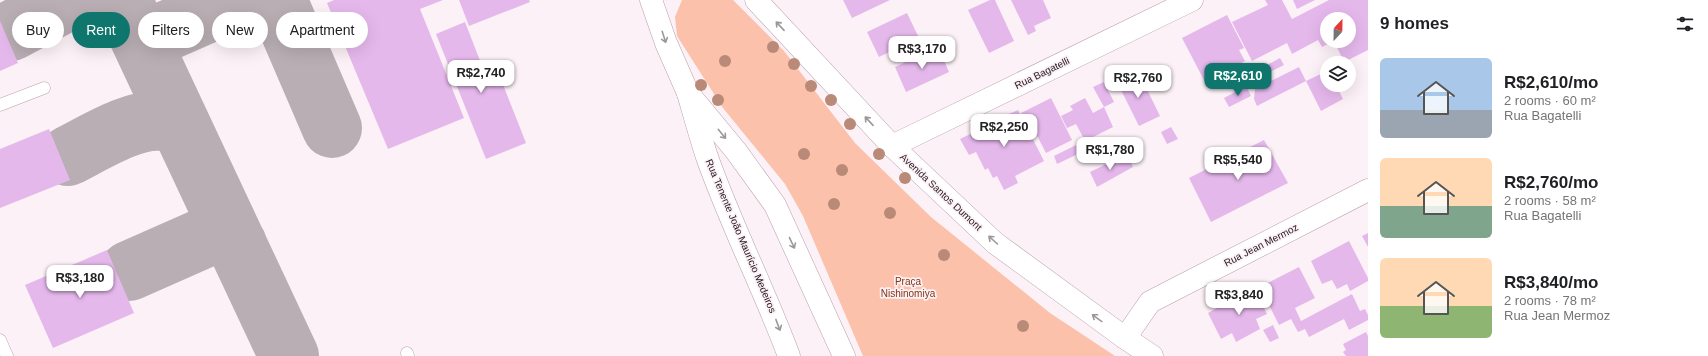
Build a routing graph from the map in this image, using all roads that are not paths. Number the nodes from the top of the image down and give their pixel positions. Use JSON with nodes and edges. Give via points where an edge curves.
{"nodes":[{"id":1,"x":756,"y":0,"type":"edge"},
{"id":2,"x":1192,"y":0,"type":"edge"},
{"id":3,"x":653,"y":1,"type":"edge"},
{"id":4,"x":44,"y":88,"type":"dead end"},
{"id":5,"x":688,"y":93,"type":"junction"},
{"id":6,"x":0,"y":105,"type":"edge"},
{"id":7,"x":892,"y":146,"type":"junction"},
{"id":8,"x":1368,"y":190,"type":"edge"},
{"id":9,"x":1125,"y":338,"type":"junction"},
{"id":10,"x":0,"y":340,"type":"edge"},
{"id":11,"x":7,"y":356,"type":"edge"},
{"id":12,"x":789,"y":356,"type":"edge"},
{"id":13,"x":844,"y":356,"type":"edge"},
{"id":14,"x":1152,"y":356,"type":"edge"}],
"edges":[{"from":7,"to":1,"type":"main road","name":"Avenida Santos Dumont","one_way":true},
{"from":2,"to":7,"type":"main road","name":"Rua Bagatelli"},
{"from":3,"to":5,"type":"main road","one_way":true,"via":[[666,43]]},
{"from":4,"to":6,"type":"lane"},
{"from":5,"to":12,"type":"main road","name":"Rua Tenente João Maurício Medeiros","one_way":true,"via":[[707,156]]},
{"from":5,"to":13,"type":"main road","one_way":true,"via":[[736,151],[775,205]]},
{"from":9,"to":7,"type":"main road","name":"Avenida Santos Dumont","one_way":true,"via":[[995,243]]},
{"from":8,"to":9,"type":"main road","name":"Rua Jean Mermoz","via":[[1150,302]]},
{"from":9,"to":14,"type":"main road","name":"Avenida Santos Dumont"},
{"from":10,"to":11,"type":"lane"}]}
